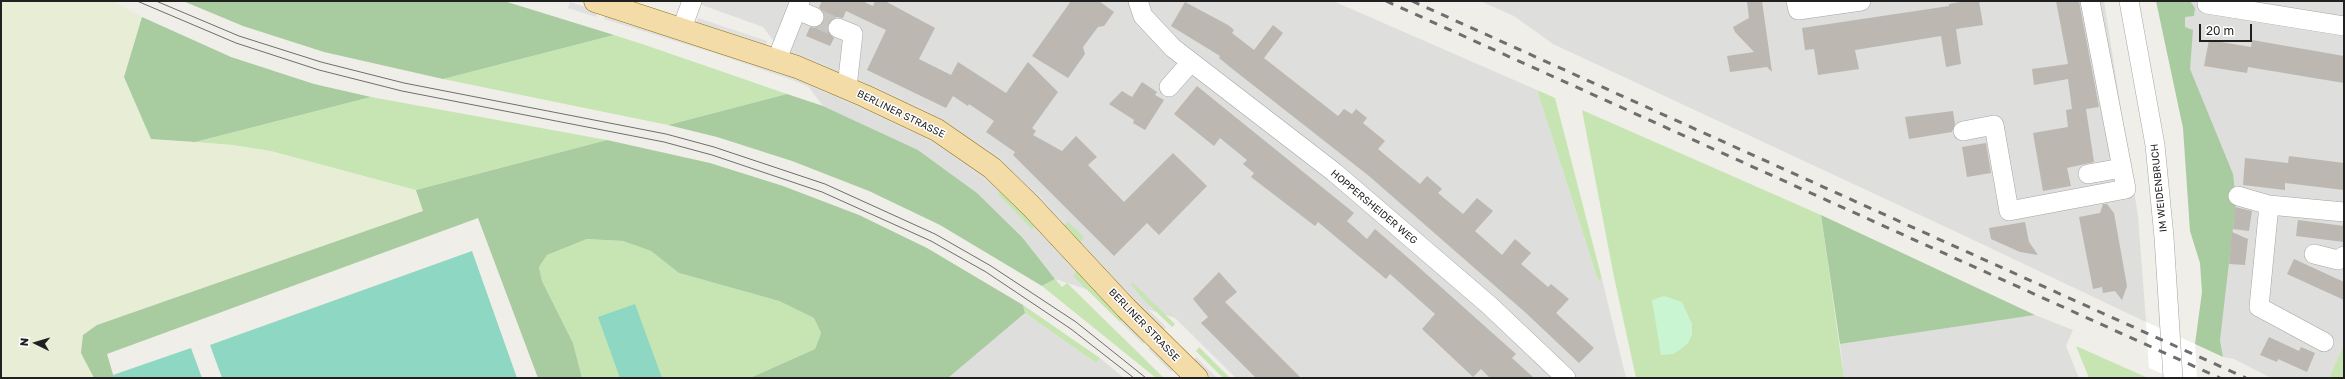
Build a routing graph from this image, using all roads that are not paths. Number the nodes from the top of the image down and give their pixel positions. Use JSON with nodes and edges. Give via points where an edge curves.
{"nodes":[{"id":1,"x":595,"y":1,"type":"edge"},
{"id":2,"x":692,"y":1,"type":"edge"},
{"id":3,"x":1138,"y":1,"type":"edge"},
{"id":4,"x":1796,"y":1,"type":"edge"},
{"id":5,"x":1860,"y":1,"type":"edge"},
{"id":6,"x":2090,"y":1,"type":"edge"},
{"id":7,"x":2129,"y":1,"type":"edge"},
{"id":8,"x":2207,"y":4,"type":"dead end"},
{"id":9,"x":799,"y":5,"type":"edge"},
{"id":10,"x":814,"y":17,"type":"tunnel mouth"},
{"id":11,"x":2344,"y":26,"type":"edge"},
{"id":12,"x":682,"y":28,"type":"junction"},
{"id":13,"x":838,"y":28,"type":"tunnel mouth"},
{"id":14,"x":777,"y":59,"type":"junction"},
{"id":15,"x":1191,"y":62,"type":"junction"},
{"id":16,"x":847,"y":87,"type":"junction"},
{"id":17,"x":1169,"y":87,"type":"dead end"},
{"id":18,"x":1963,"y":131,"type":"dead end"},
{"id":19,"x":2088,"y":174,"type":"dead end"},
{"id":20,"x":2124,"y":176,"type":"junction"},
{"id":21,"x":2238,"y":196,"type":"dead end"},
{"id":22,"x":2269,"y":205,"type":"junction"},
{"id":23,"x":2344,"y":212,"type":"edge"},
{"id":24,"x":2314,"y":254,"type":"dead end"},
{"id":25,"x":2344,"y":256,"type":"edge"},
{"id":26,"x":2324,"y":342,"type":"dead end"},
{"id":27,"x":1197,"y":378,"type":"edge"},
{"id":28,"x":1566,"y":378,"type":"edge"},
{"id":29,"x":2173,"y":378,"type":"edge"}],
"edges":[{"from":1,"to":12,"type":"main road","name":"BERLINER STRASSE"},
{"from":2,"to":12,"type":"street"},
{"from":3,"to":15,"type":"street","name":"HOPPERSHEIDER WEG","via":[[1143,16],[1172,48]]},
{"from":4,"to":5,"type":"street","via":[[1798,10]]},
{"from":6,"to":20,"type":"street"},
{"from":7,"to":29,"type":"street","name":"IM WEIDENBRUCH","via":[[2155,145]]},
{"from":8,"to":11,"type":"street"},
{"from":9,"to":10,"type":"street"},
{"from":9,"to":14,"type":"street"},
{"from":12,"to":14,"type":"main road","name":"BERLINER STRASSE"},
{"from":13,"to":16,"type":"street","via":[[853,34]]},
{"from":14,"to":16,"type":"main road","name":"BERLINER STRASSE"},
{"from":15,"to":17,"type":"street"},
{"from":15,"to":28,"type":"street","name":"HOPPERSHEIDER WEG","via":[[1334,172],[1489,305]]},
{"from":16,"to":27,"type":"main road","name":"BERLINER STRASSE","via":[[937,130],[992,168]]},
{"from":18,"to":20,"type":"street","via":[[1994,125],[2009,211],[2126,190]]},
{"from":19,"to":20,"type":"street"},
{"from":21,"to":22,"type":"street"},
{"from":22,"to":23,"type":"street"},
{"from":22,"to":26,"type":"street","via":[[2259,307]]},
{"from":24,"to":25,"type":"street","via":[[2338,260]]}]}
